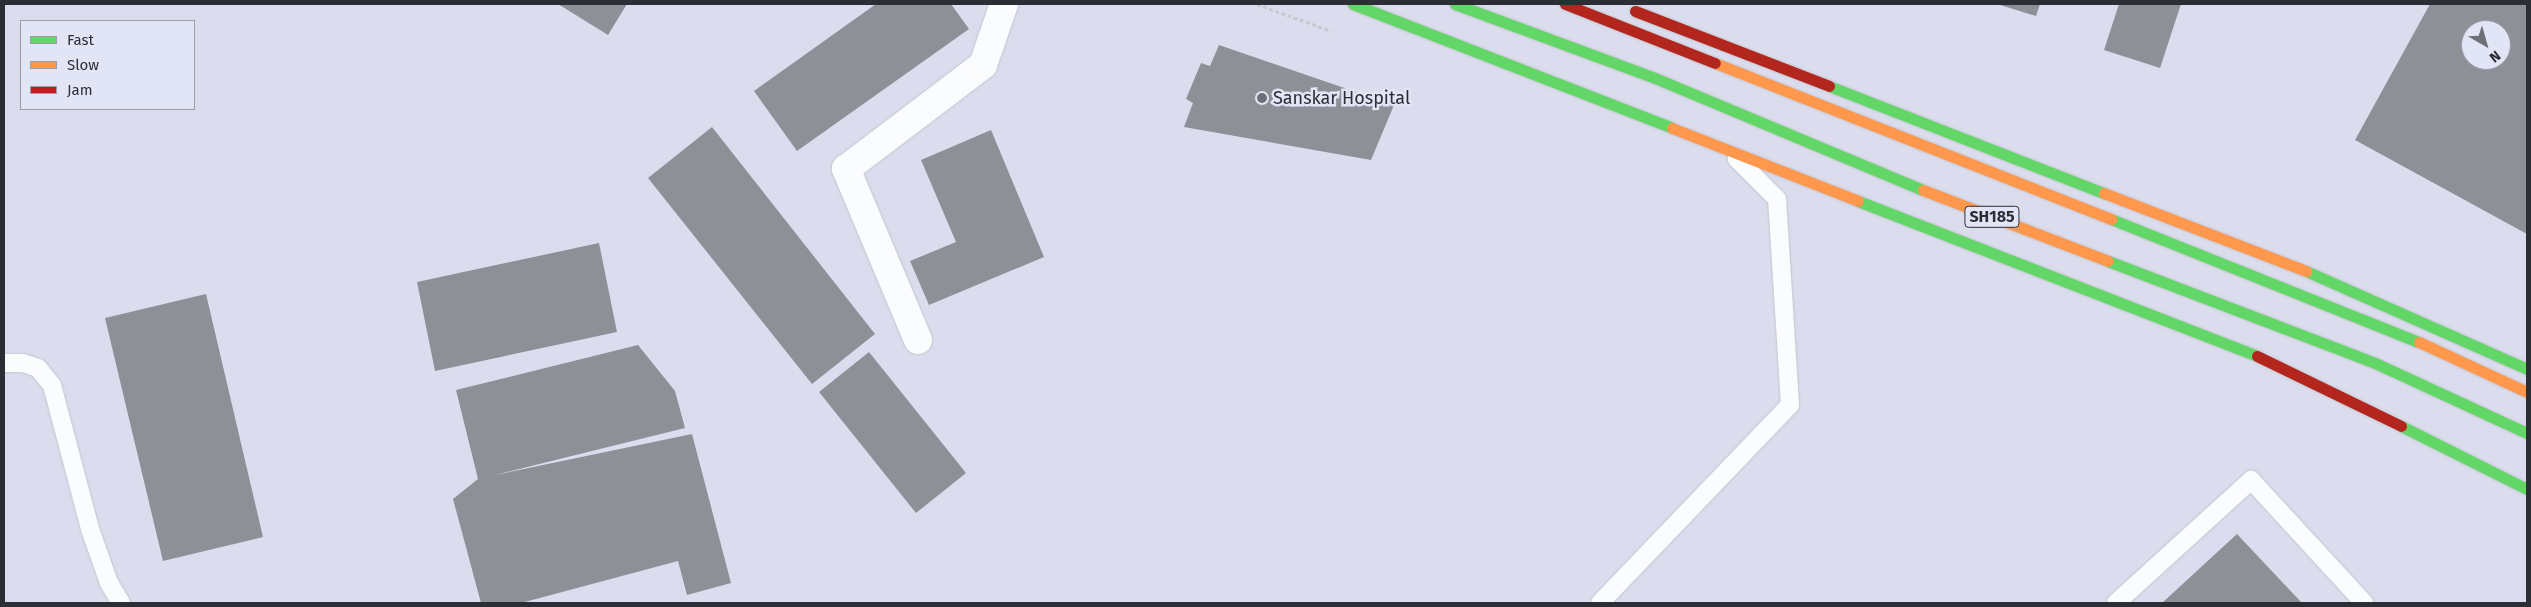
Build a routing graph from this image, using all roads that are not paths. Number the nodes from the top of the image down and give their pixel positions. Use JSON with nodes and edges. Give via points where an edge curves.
{"nodes":[{"id":1,"x":1004,"y":4,"type":"edge"},
{"id":2,"x":1353,"y":4,"type":"edge"},
{"id":3,"x":1455,"y":4,"type":"edge"},
{"id":4,"x":1565,"y":4,"type":"edge"},
{"id":5,"x":1624,"y":7,"type":"dead end"},
{"id":6,"x":1726,"y":147,"type":"junction"},
{"id":7,"x":918,"y":340,"type":"dead end"},
{"id":8,"x":4,"y":363,"type":"edge"},
{"id":9,"x":2527,"y":369,"type":"edge"},
{"id":10,"x":2527,"y":392,"type":"edge"},
{"id":11,"x":2527,"y":433,"type":"edge"},
{"id":12,"x":2527,"y":489,"type":"edge"},
{"id":13,"x":121,"y":603,"type":"edge"},
{"id":14,"x":1600,"y":603,"type":"edge"},
{"id":15,"x":2116,"y":603,"type":"edge"},
{"id":16,"x":2364,"y":603,"type":"edge"}],
"edges":[{"from":1,"to":7,"type":"street","via":[[983,65],[846,169]]},
{"from":2,"to":6,"type":"main road"},
{"from":3,"to":11,"type":"main road","number":"SH185","via":[[1654,78],[1894,179],[2373,362]]},
{"from":4,"to":10,"type":"main road","number":"SH185","via":[[2317,300]]},
{"from":5,"to":9,"type":"main road","via":[[2321,277]]},
{"from":6,"to":12,"type":"main road","via":[[2284,367]]},
{"from":6,"to":14,"type":"lane","via":[[1776,199],[1790,405]]},
{"from":8,"to":13,"type":"lane","via":[[23,363],[38,368],[52,385],[90,529],[109,583]]},
{"from":15,"to":16,"type":"lane","via":[[2251,480]]}]}
